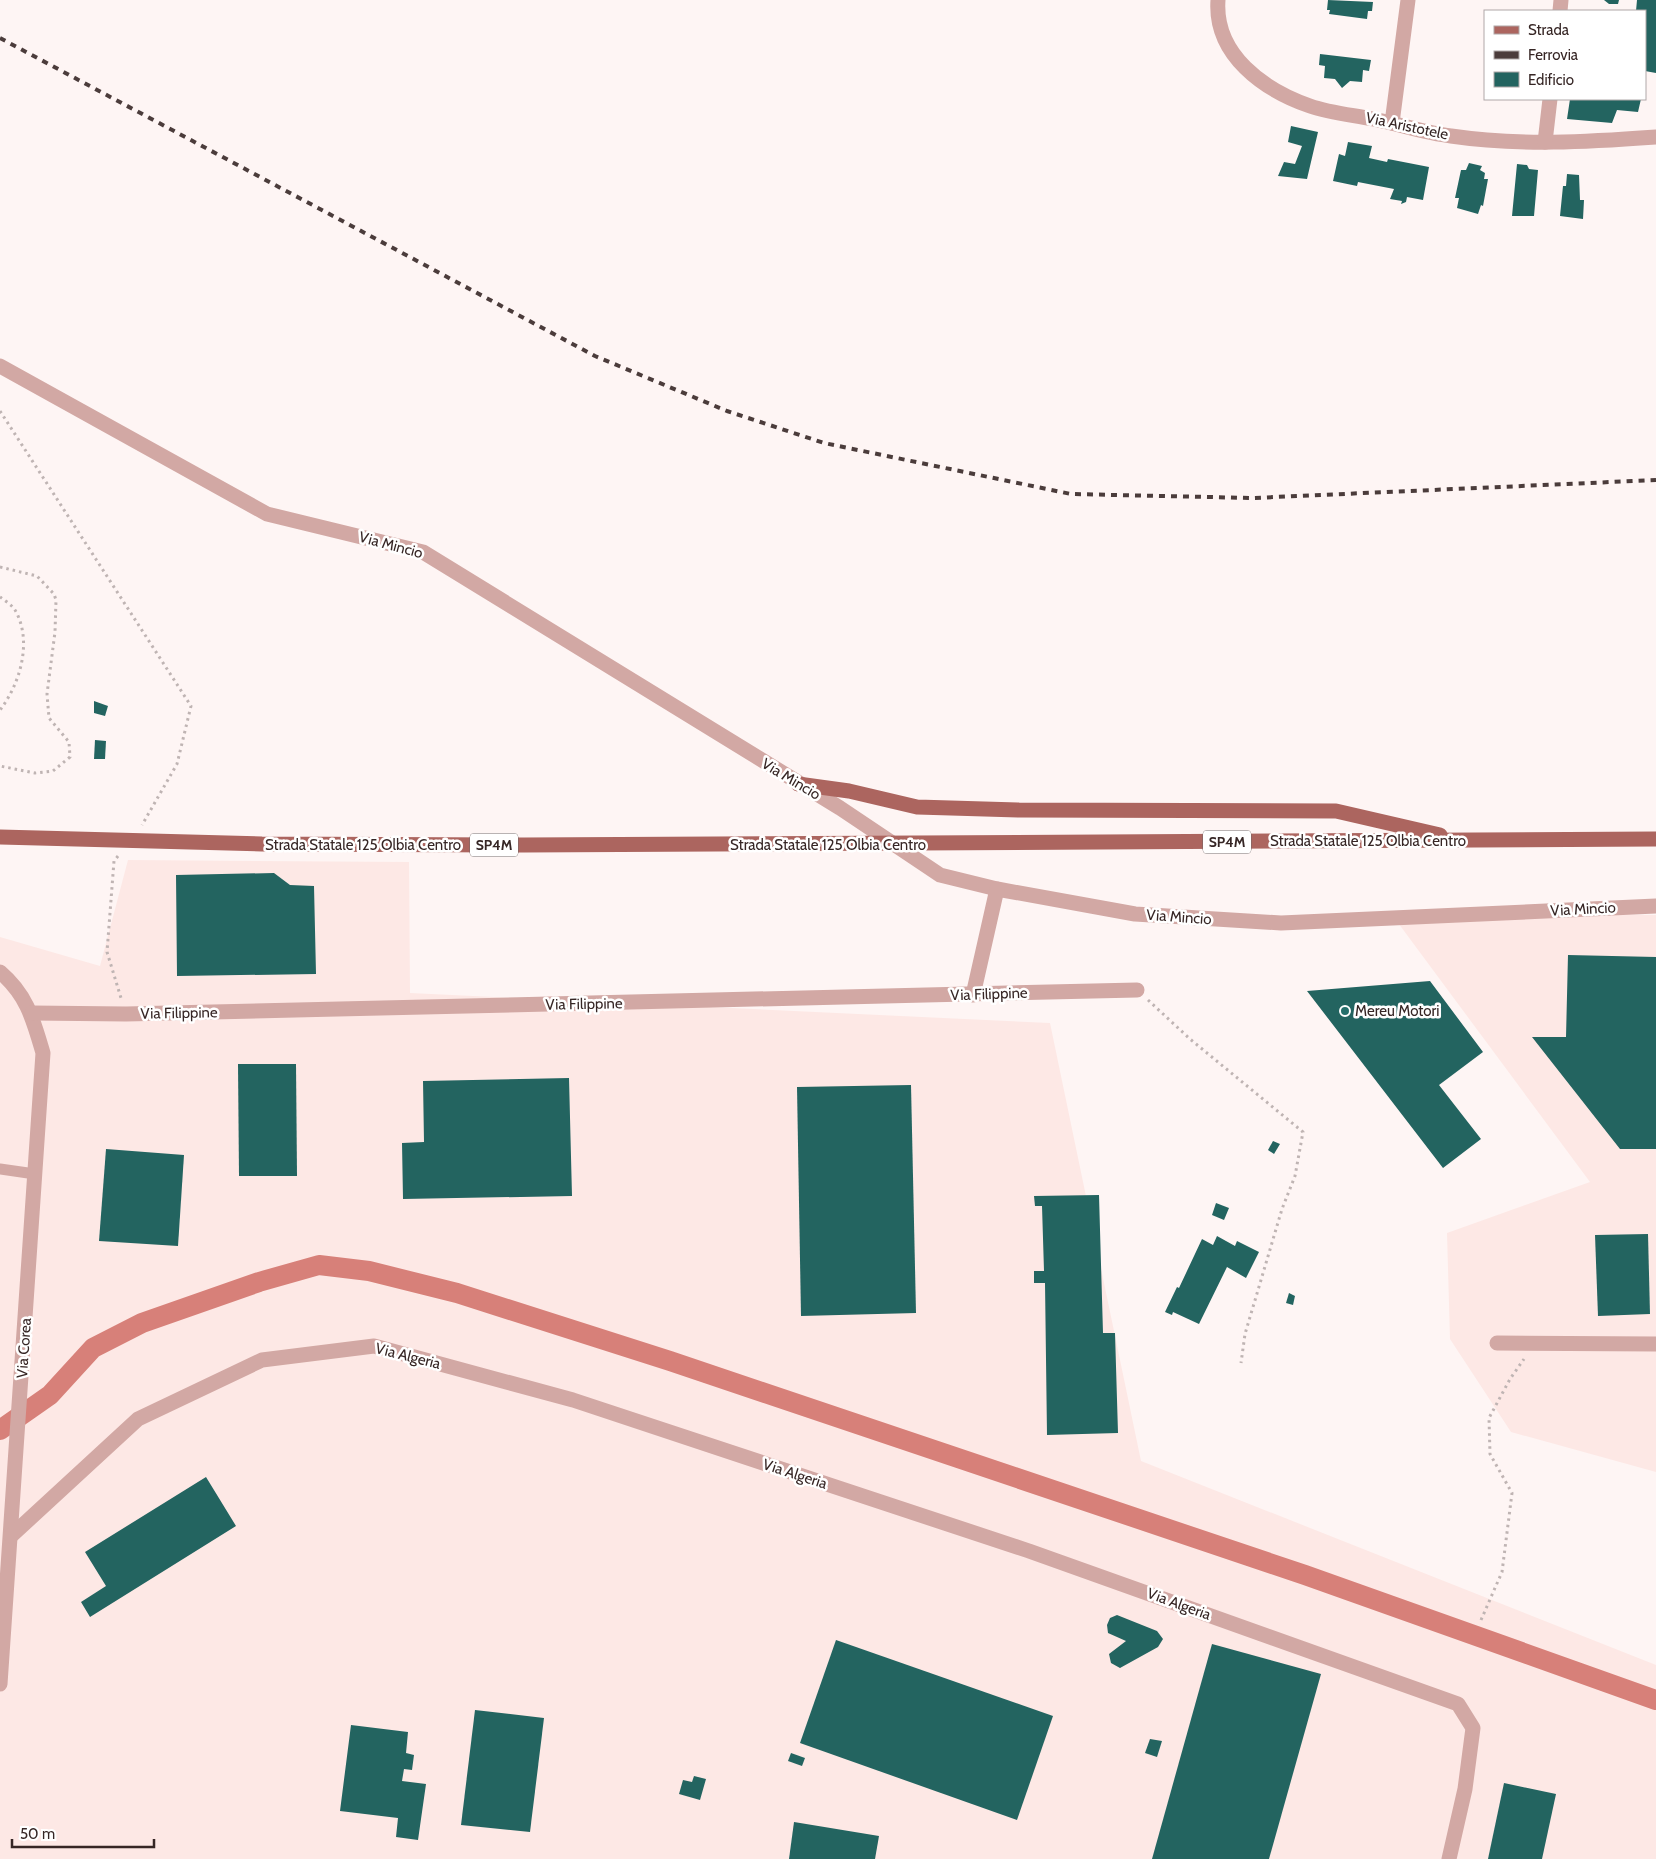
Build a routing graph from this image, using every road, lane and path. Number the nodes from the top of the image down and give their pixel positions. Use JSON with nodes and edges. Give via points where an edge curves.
{"nodes":[{"id":1,"x":1218,"y":0,"type":"edge"},
{"id":2,"x":1408,"y":0,"type":"edge"},
{"id":3,"x":1550,"y":100,"type":"edge"},
{"id":4,"x":1392,"y":123,"type":"junction"},
{"id":5,"x":1656,"y":137,"type":"edge"},
{"id":6,"x":1545,"y":142,"type":"junction"},
{"id":7,"x":0,"y":366,"type":"edge"},
{"id":8,"x":0,"y":411,"type":"edge"},
{"id":9,"x":0,"y":567,"type":"edge"},
{"id":10,"x":0,"y":596,"type":"edge"},
{"id":11,"x":0,"y":710,"type":"edge"},
{"id":12,"x":0,"y":766,"type":"edge"},
{"id":13,"x":798,"y":784,"type":"junction"},
{"id":14,"x":138,"y":830,"type":"dead end"},
{"id":15,"x":0,"y":836,"type":"edge"},
{"id":16,"x":1656,"y":839,"type":"edge"},
{"id":17,"x":1466,"y":840,"type":"junction"},
{"id":18,"x":120,"y":853,"type":"dead end"},
{"id":19,"x":996,"y":889,"type":"junction"},
{"id":20,"x":1656,"y":906,"type":"edge"},
{"id":21,"x":0,"y":972,"type":"edge"},
{"id":22,"x":1137,"y":990,"type":"joint"},
{"id":23,"x":973,"y":995,"type":"junction"},
{"id":24,"x":32,"y":1013,"type":"junction"},
{"id":25,"x":126,"y":1014,"type":"junction"},
{"id":26,"x":0,"y":1169,"type":"edge"},
{"id":27,"x":35,"y":1174,"type":"junction"},
{"id":28,"x":1497,"y":1344,"type":"dead end"},
{"id":29,"x":1534,"y":1344,"type":"junction"},
{"id":30,"x":1656,"y":1344,"type":"edge"},
{"id":31,"x":1241,"y":1363,"type":"dead end"},
{"id":32,"x":11,"y":1536,"type":"junction"},
{"id":33,"x":1481,"y":1620,"type":"dead end"},
{"id":34,"x":0,"y":1684,"type":"edge"},
{"id":35,"x":1450,"y":1859,"type":"edge"}],
"edges":[{"from":1,"to":4,"type":"street","name":"Via Aristotele","via":[[1217,12],[1227,45],[1247,71],[1276,91],[1311,106]]},
{"from":2,"to":4,"type":"street"},
{"from":3,"to":6,"type":"street"},
{"from":4,"to":6,"type":"street","name":"Via Aristotele","via":[[1451,136]]},
{"from":5,"to":6,"type":"street","name":"Via Aristotele"},
{"from":7,"to":13,"type":"street","name":"Via Mincio","via":[[267,514],[423,552]]},
{"from":8,"to":14,"type":"path","via":[[191,706],[177,764],[150,815]]},
{"from":9,"to":12,"type":"path","via":[[37,576],[54,594],[55,632],[47,694],[50,718],[69,742],[70,758],[53,771],[35,773]]},
{"from":10,"to":11,"type":"path","via":[[14,609],[24,648],[20,674]]},
{"from":13,"to":17,"type":"main road","via":[[849,791],[917,807],[1336,811]]},
{"from":13,"to":19,"type":"street","name":"Via Mincio","via":[[940,874]]},
{"from":15,"to":17,"type":"main road","name":"Strada Statale 125 Olbia Centro","number":"SP4M","via":[[262,844]]},
{"from":16,"to":17,"type":"main road","name":"Strada Statale 125 Olbia Centro","number":"SP4M"},
{"from":18,"to":25,"type":"path","via":[[114,861],[106,952]]},
{"from":19,"to":20,"type":"street","name":"Via Mincio","via":[[1135,914],[1281,923]]},
{"from":19,"to":23,"type":"street"},
{"from":21,"to":24,"type":"street","name":"Via Corea","via":[[15,985]]},
{"from":22,"to":23,"type":"street","name":"Via Filippine"},
{"from":22,"to":31,"type":"path","via":[[1190,1039],[1303,1132],[1295,1176],[1245,1334]]},
{"from":23,"to":25,"type":"street","name":"Via Filippine"},
{"from":24,"to":25,"type":"street","name":"Via Filippine"},
{"from":24,"to":27,"type":"street","name":"Via Corea","via":[[43,1053]]},
{"from":26,"to":27,"type":"lane"},
{"from":27,"to":32,"type":"street","name":"Via Corea"},
{"from":28,"to":29,"type":"street"},
{"from":29,"to":30,"type":"street"},
{"from":29,"to":33,"type":"path","via":[[1489,1418],[1490,1454],[1512,1493],[1502,1572]]},
{"from":32,"to":34,"type":"street","name":"Via Corea"},
{"from":32,"to":35,"type":"street","name":"Via Algeria","via":[[138,1419],[262,1360],[374,1346],[573,1400],[1020,1548],[1458,1704],[1473,1728],[1465,1789]]}]}
